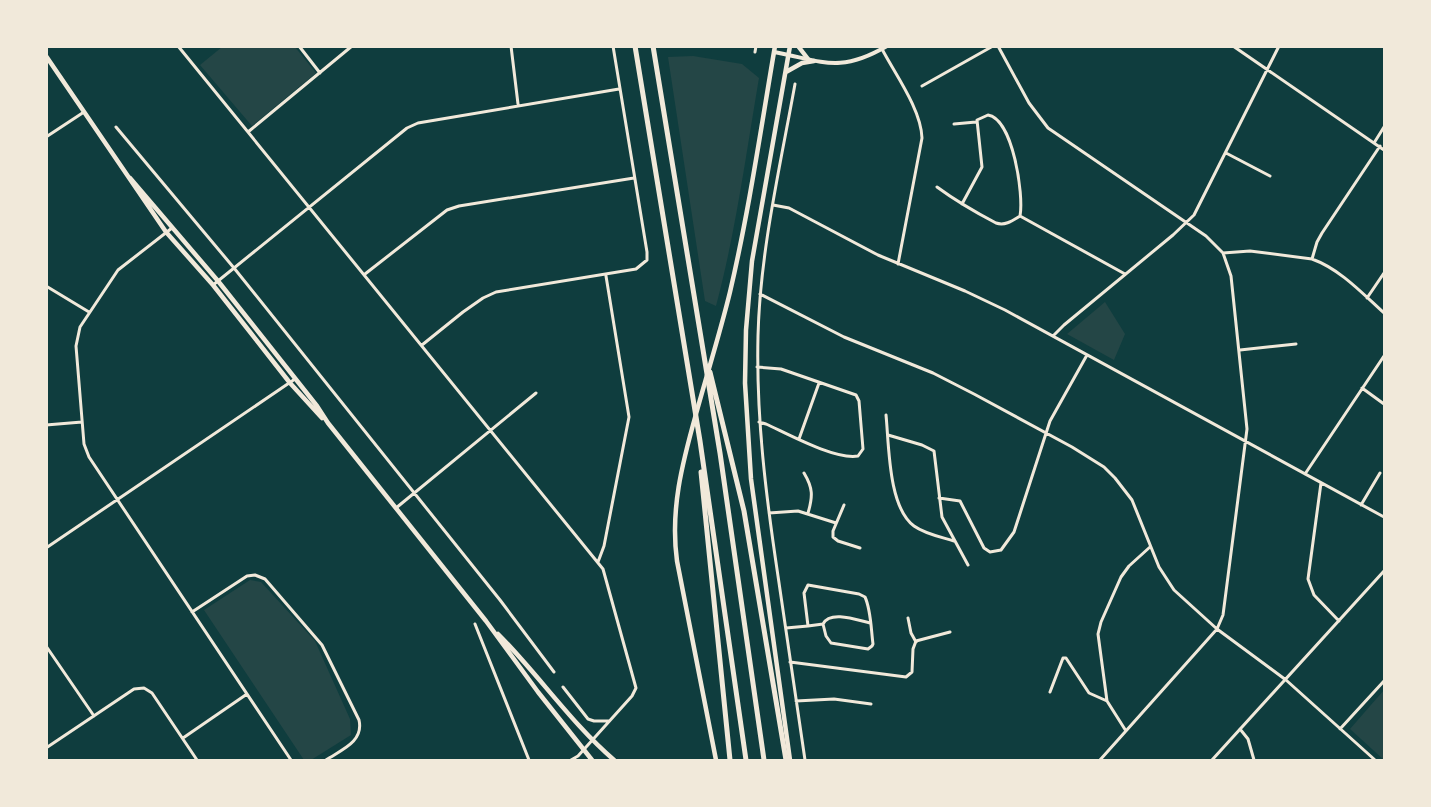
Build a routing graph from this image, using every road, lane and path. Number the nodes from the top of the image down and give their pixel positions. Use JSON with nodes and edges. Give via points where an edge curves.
{"nodes":[{"id":1,"x":178,"y":46,"type":"edge"},
{"id":2,"x":298,"y":46,"type":"edge"},
{"id":3,"x":352,"y":46,"type":"edge"},
{"id":4,"x":511,"y":46,"type":"edge"},
{"id":5,"x":613,"y":46,"type":"edge"},
{"id":6,"x":635,"y":46,"type":"edge"},
{"id":7,"x":653,"y":46,"type":"edge"},
{"id":8,"x":756,"y":46,"type":"edge"},
{"id":9,"x":790,"y":46,"type":"edge"},
{"id":10,"x":798,"y":46,"type":"edge"},
{"id":11,"x":993,"y":46,"type":"edge"},
{"id":12,"x":998,"y":46,"type":"edge"},
{"id":13,"x":1233,"y":46,"type":"edge"},
{"id":14,"x":1280,"y":46,"type":"edge"},
{"id":15,"x":884,"y":48,"type":"edge"},
{"id":16,"x":775,"y":49,"type":"edge"},
{"id":17,"x":755,"y":52,"type":"dead end"},
{"id":18,"x":789,"y":55,"type":"junction"},
{"id":19,"x":46,"y":56,"type":"edge"},
{"id":20,"x":808,"y":59,"type":"junction"},
{"id":21,"x":814,"y":61,"type":"junction"},
{"id":22,"x":1268,"y":69,"type":"junction"},
{"id":23,"x":786,"y":72,"type":"junction"},
{"id":24,"x":321,"y":74,"type":"junction"},
{"id":25,"x":795,"y":84,"type":"dead end"},
{"id":26,"x":922,"y":86,"type":"dead end"},
{"id":27,"x":619,"y":89,"type":"junction"},
{"id":28,"x":518,"y":105,"type":"junction"},
{"id":29,"x":84,"y":112,"type":"junction"},
{"id":30,"x":976,"y":122,"type":"junction"},
{"id":31,"x":954,"y":124,"type":"dead end"},
{"id":32,"x":116,"y":127,"type":"dead end"},
{"id":33,"x":1384,"y":128,"type":"edge"},
{"id":34,"x":248,"y":132,"type":"junction"},
{"id":35,"x":46,"y":137,"type":"edge"},
{"id":36,"x":1374,"y":143,"type":"junction"},
{"id":37,"x":1380,"y":146,"type":"junction"},
{"id":38,"x":1384,"y":150,"type":"edge"},
{"id":39,"x":1226,"y":153,"type":"junction"},
{"id":40,"x":1270,"y":176,"type":"dead end"},
{"id":41,"x":130,"y":178,"type":"junction"},
{"id":42,"x":634,"y":178,"type":"junction"},
{"id":43,"x":937,"y":187,"type":"dead end"},
{"id":44,"x":962,"y":204,"type":"junction"},
{"id":45,"x":773,"y":205,"type":"junction"},
{"id":46,"x":311,"y":208,"type":"junction"},
{"id":47,"x":1020,"y":216,"type":"junction"},
{"id":48,"x":1187,"y":223,"type":"junction"},
{"id":49,"x":172,"y":228,"type":"junction"},
{"id":50,"x":166,"y":232,"type":"junction"},
{"id":51,"x":1223,"y":253,"type":"junction"},
{"id":52,"x":1312,"y":259,"type":"junction"},
{"id":53,"x":898,"y":265,"type":"junction"},
{"id":54,"x":234,"y":268,"type":"junction"},
{"id":55,"x":1384,"y":273,"type":"edge"},
{"id":56,"x":365,"y":274,"type":"junction"},
{"id":57,"x":1125,"y":274,"type":"junction"},
{"id":58,"x":606,"y":275,"type":"junction"},
{"id":59,"x":218,"y":281,"type":"junction"},
{"id":60,"x":213,"y":285,"type":"junction"},
{"id":61,"x":46,"y":286,"type":"edge"},
{"id":62,"x":760,"y":294,"type":"junction"},
{"id":63,"x":1367,"y":298,"type":"junction"},
{"id":64,"x":89,"y":312,"type":"junction"},
{"id":65,"x":1384,"y":314,"type":"edge"},
{"id":66,"x":1053,"y":336,"type":"junction"},
{"id":67,"x":701,"y":338,"type":"junction"},
{"id":68,"x":1296,"y":344,"type":"dead end"},
{"id":69,"x":422,"y":345,"type":"junction"},
{"id":70,"x":1240,"y":350,"type":"junction"},
{"id":71,"x":1087,"y":355,"type":"junction"},
{"id":72,"x":1384,"y":356,"type":"edge"},
{"id":73,"x":758,"y":367,"type":"junction"},
{"id":74,"x":293,"y":381,"type":"junction"},
{"id":75,"x":819,"y":383,"type":"junction"},
{"id":76,"x":1362,"y":388,"type":"junction"},
{"id":77,"x":536,"y":393,"type":"dead end"},
{"id":78,"x":694,"y":399,"type":"junction"},
{"id":79,"x":1384,"y":404,"type":"edge"},
{"id":80,"x":886,"y":415,"type":"dead end"},
{"id":81,"x":82,"y":422,"type":"junction"},
{"id":82,"x":759,"y":422,"type":"junction"},
{"id":83,"x":46,"y":425,"type":"edge"},
{"id":84,"x":490,"y":431,"type":"junction"},
{"id":85,"x":1046,"y":433,"type":"junction"},
{"id":86,"x":888,"y":435,"type":"junction"},
{"id":87,"x":799,"y":439,"type":"junction"},
{"id":88,"x":1246,"y":440,"type":"junction"},
{"id":89,"x":804,"y":472,"type":"dead end"},
{"id":90,"x":1305,"y":474,"type":"junction"},
{"id":91,"x":1380,"y":474,"type":"dead end"},
{"id":92,"x":1321,"y":483,"type":"junction"},
{"id":93,"x":414,"y":494,"type":"junction"},
{"id":94,"x":939,"y":498,"type":"junction"},
{"id":95,"x":118,"y":500,"type":"junction"},
{"id":96,"x":844,"y":505,"type":"dead end"},
{"id":97,"x":1361,"y":505,"type":"junction"},
{"id":98,"x":396,"y":508,"type":"junction"},
{"id":99,"x":769,"y":513,"type":"junction"},
{"id":100,"x":808,"y":513,"type":"junction"},
{"id":101,"x":1384,"y":517,"type":"edge"},
{"id":102,"x":836,"y":523,"type":"junction"},
{"id":103,"x":954,"y":541,"type":"junction"},
{"id":104,"x":1150,"y":547,"type":"junction"},
{"id":105,"x":46,"y":548,"type":"edge"},
{"id":106,"x":860,"y":548,"type":"dead end"},
{"id":107,"x":598,"y":562,"type":"junction"},
{"id":108,"x":968,"y":565,"type":"dead end"},
{"id":109,"x":1384,"y":571,"type":"edge"},
{"id":110,"x":192,"y":612,"type":"junction"},
{"id":111,"x":908,"y":618,"type":"dead end"},
{"id":112,"x":486,"y":621,"type":"junction"},
{"id":113,"x":1339,"y":621,"type":"junction"},
{"id":114,"x":870,"y":623,"type":"junction"},
{"id":115,"x":475,"y":624,"type":"dead end"},
{"id":116,"x":823,"y":624,"type":"junction"},
{"id":117,"x":808,"y":626,"type":"junction"},
{"id":118,"x":786,"y":628,"type":"junction"},
{"id":119,"x":1217,"y":629,"type":"junction"},
{"id":120,"x":950,"y":632,"type":"dead end"},
{"id":121,"x":916,"y":642,"type":"junction"},
{"id":122,"x":46,"y":646,"type":"edge"},
{"id":123,"x":790,"y":662,"type":"junction"},
{"id":124,"x":554,"y":672,"type":"dead end"},
{"id":125,"x":1286,"y":680,"type":"junction"},
{"id":126,"x":1384,"y":681,"type":"edge"},
{"id":127,"x":564,"y":687,"type":"dead end"},
{"id":128,"x":1050,"y":692,"type":"dead end"},
{"id":129,"x":247,"y":694,"type":"junction"},
{"id":130,"x":796,"y":701,"type":"junction"},
{"id":131,"x":1107,"y":701,"type":"junction"},
{"id":132,"x":871,"y":704,"type":"dead end"},
{"id":133,"x":94,"y":716,"type":"junction"},
{"id":134,"x":609,"y":722,"type":"junction"},
{"id":135,"x":1240,"y":729,"type":"junction"},
{"id":136,"x":1340,"y":729,"type":"junction"},
{"id":137,"x":1126,"y":731,"type":"junction"},
{"id":138,"x":183,"y":738,"type":"junction"},
{"id":139,"x":592,"y":740,"type":"junction"},
{"id":140,"x":46,"y":748,"type":"edge"},
{"id":141,"x":583,"y":750,"type":"junction"},
{"id":142,"x":197,"y":760,"type":"edge"},
{"id":143,"x":291,"y":760,"type":"edge"},
{"id":144,"x":326,"y":760,"type":"edge"},
{"id":145,"x":529,"y":760,"type":"edge"},
{"id":146,"x":571,"y":760,"type":"edge"},
{"id":147,"x":592,"y":760,"type":"edge"},
{"id":148,"x":614,"y":760,"type":"edge"},
{"id":149,"x":716,"y":760,"type":"edge"},
{"id":150,"x":730,"y":760,"type":"edge"},
{"id":151,"x":746,"y":760,"type":"edge"},
{"id":152,"x":764,"y":760,"type":"edge"},
{"id":153,"x":788,"y":760,"type":"edge"},
{"id":154,"x":805,"y":760,"type":"edge"},
{"id":155,"x":1100,"y":760,"type":"edge"},
{"id":156,"x":1212,"y":760,"type":"edge"},
{"id":157,"x":1254,"y":760,"type":"edge"},
{"id":158,"x":1375,"y":760,"type":"edge"}],
"edges":[{"from":1,"to":34,"type":"street"},
{"from":2,"to":24,"type":"street"},
{"from":3,"to":24,"type":"street"},
{"from":4,"to":28,"type":"street"},
{"from":5,"to":27,"type":"street"},
{"from":6,"to":78,"type":"highway"},
{"from":7,"to":67,"type":"highway"},
{"from":8,"to":17,"type":"street"},
{"from":9,"to":18,"type":"main road"},
{"from":10,"to":20,"type":"main road"},
{"from":11,"to":26,"type":"street"},
{"from":12,"to":48,"type":"street","via":[[1029,103],[1048,128]]},
{"from":13,"to":22,"type":"street"},
{"from":14,"to":22,"type":"street"},
{"from":15,"to":21,"type":"street","via":[[849,63]]},
{"from":15,"to":53,"type":"street","via":[[921,130]]},
{"from":16,"to":18,"type":"street"},
{"from":16,"to":149,"type":"main road","via":[[736,264],[682,465],[675,505],[676,554]]},
{"from":18,"to":20,"type":"street"},
{"from":18,"to":23,"type":"main road"},
{"from":19,"to":29,"type":"main road"},
{"from":20,"to":21,"type":"street"},
{"from":21,"to":23,"type":"main road","via":[[798,64]]},
{"from":22,"to":36,"type":"street"},
{"from":22,"to":39,"type":"street"},
{"from":23,"to":153,"type":"main road","via":[[752,261],[745,383],[751,479]]},
{"from":24,"to":34,"type":"street"},
{"from":25,"to":45,"type":"street"},
{"from":27,"to":28,"type":"street"},
{"from":27,"to":42,"type":"street"},
{"from":28,"to":46,"type":"street","via":[[407,128]]},
{"from":29,"to":35,"type":"street"},
{"from":29,"to":41,"type":"main road"},
{"from":30,"to":31,"type":"street"},
{"from":30,"to":44,"type":"street","via":[[982,167]]},
{"from":30,"to":47,"type":"street","via":[[993,116],[1004,130],[1020,183]]},
{"from":32,"to":54,"type":"street"},
{"from":33,"to":36,"type":"street"},
{"from":34,"to":46,"type":"street"},
{"from":36,"to":37,"type":"street"},
{"from":37,"to":38,"type":"street"},
{"from":37,"to":52,"type":"street","via":[[1317,242]]},
{"from":39,"to":40,"type":"street"},
{"from":39,"to":48,"type":"street"},
{"from":41,"to":49,"type":"main road"},
{"from":41,"to":50,"type":"main road"},
{"from":42,"to":56,"type":"street","via":[[447,210]]},
{"from":42,"to":58,"type":"street","via":[[647,252],[644,263],[636,269]]},
{"from":43,"to":44,"type":"street"},
{"from":44,"to":47,"type":"street","via":[[1000,224]]},
{"from":45,"to":53,"type":"street","via":[[789,208]]},
{"from":45,"to":62,"type":"street"},
{"from":46,"to":54,"type":"street"},
{"from":46,"to":56,"type":"street"},
{"from":47,"to":57,"type":"street"},
{"from":48,"to":51,"type":"street"},
{"from":48,"to":57,"type":"street"},
{"from":49,"to":50,"type":"street"},
{"from":49,"to":59,"type":"main road"},
{"from":50,"to":60,"type":"main road"},
{"from":50,"to":64,"type":"street","via":[[118,270]]},
{"from":51,"to":52,"type":"street","via":[[1250,251]]},
{"from":51,"to":70,"type":"street","via":[[1231,276]]},
{"from":52,"to":63,"type":"street","via":[[1328,266]]},
{"from":53,"to":66,"type":"street","via":[[980,297]]},
{"from":54,"to":59,"type":"street"},
{"from":54,"to":93,"type":"street"},
{"from":55,"to":63,"type":"street"},
{"from":56,"to":69,"type":"street"},
{"from":57,"to":66,"type":"street"},
{"from":58,"to":69,"type":"street","via":[[491,294]]},
{"from":58,"to":107,"type":"street","via":[[629,417]]},
{"from":59,"to":60,"type":"street"},
{"from":59,"to":74,"type":"main road"},
{"from":60,"to":74,"type":"main road"},
{"from":61,"to":64,"type":"street"},
{"from":62,"to":73,"type":"street"},
{"from":62,"to":85,"type":"street","via":[[844,338],[933,373]]},
{"from":63,"to":65,"type":"street"},
{"from":64,"to":81,"type":"street","via":[[80,327],[76,346]]},
{"from":66,"to":71,"type":"street"},
{"from":67,"to":152,"type":"highway"},
{"from":67,"to":153,"type":"highway","via":[[744,512]]},
{"from":68,"to":70,"type":"street"},
{"from":69,"to":84,"type":"street"},
{"from":70,"to":88,"type":"street"},
{"from":71,"to":85,"type":"street"},
{"from":71,"to":88,"type":"street"},
{"from":72,"to":76,"type":"street"},
{"from":73,"to":75,"type":"street","via":[[777,368]]},
{"from":73,"to":82,"type":"street"},
{"from":74,"to":95,"type":"street"},
{"from":74,"to":98,"type":"main road"},
{"from":75,"to":87,"type":"street"},
{"from":75,"to":87,"type":"street","via":[[858,398],[862,452],[850,456]]},
{"from":76,"to":79,"type":"street"},
{"from":76,"to":90,"type":"street"},
{"from":77,"to":84,"type":"street"},
{"from":78,"to":150,"type":"highway"},
{"from":78,"to":151,"type":"highway"},
{"from":80,"to":86,"type":"street"},
{"from":81,"to":83,"type":"street"},
{"from":81,"to":95,"type":"street","via":[[86,451]]},
{"from":82,"to":87,"type":"street"},
{"from":82,"to":99,"type":"street"},
{"from":84,"to":93,"type":"street"},
{"from":84,"to":107,"type":"street"},
{"from":85,"to":94,"type":"street","via":[[1014,532],[998,552],[987,550],[981,543],[960,501]]},
{"from":85,"to":104,"type":"street","via":[[1091,458],[1115,478],[1140,515]]},
{"from":86,"to":94,"type":"street","via":[[934,452]]},
{"from":86,"to":103,"type":"street","via":[[892,477],[903,514],[915,527]]},
{"from":88,"to":90,"type":"street"},
{"from":88,"to":119,"type":"street","via":[[1224,611]]},
{"from":89,"to":100,"type":"street","via":[[813,494]]},
{"from":90,"to":92,"type":"street"},
{"from":91,"to":97,"type":"street"},
{"from":92,"to":97,"type":"street"},
{"from":92,"to":113,"type":"street","via":[[1308,579],[1314,595]]},
{"from":93,"to":98,"type":"street"},
{"from":93,"to":124,"type":"street"},
{"from":94,"to":103,"type":"street","via":[[942,518]]},
{"from":95,"to":105,"type":"street"},
{"from":95,"to":110,"type":"street"},
{"from":96,"to":102,"type":"street"},
{"from":97,"to":101,"type":"street"},
{"from":98,"to":112,"type":"main road"},
{"from":99,"to":100,"type":"street"},
{"from":99,"to":118,"type":"street"},
{"from":100,"to":102,"type":"street"},
{"from":102,"to":106,"type":"street","via":[[835,540]]},
{"from":103,"to":108,"type":"street"},
{"from":104,"to":119,"type":"street","via":[[1174,590]]},
{"from":104,"to":131,"type":"street","via":[[1125,571],[1099,628]]},
{"from":107,"to":134,"type":"street","via":[[605,574],[636,684],[632,696]]},
{"from":109,"to":113,"type":"street"},
{"from":110,"to":129,"type":"street"},
{"from":110,"to":144,"type":"street","via":[[247,576],[259,576],[272,588],[322,645],[359,720],[357,738]]},
{"from":111,"to":121,"type":"street"},
{"from":112,"to":139,"type":"main road"},
{"from":112,"to":141,"type":"main road"},
{"from":113,"to":125,"type":"street"},
{"from":114,"to":116,"type":"street","via":[[832,616]]},
{"from":114,"to":116,"type":"street","via":[[873,644],[868,649],[831,643]]},
{"from":114,"to":117,"type":"street","via":[[868,603],[862,595],[810,584],[804,593]]},
{"from":115,"to":145,"type":"street"},
{"from":116,"to":117,"type":"street"},
{"from":117,"to":118,"type":"street"},
{"from":118,"to":123,"type":"street"},
{"from":119,"to":125,"type":"street"},
{"from":119,"to":137,"type":"street"},
{"from":120,"to":121,"type":"street"},
{"from":121,"to":123,"type":"street","via":[[908,677]]},
{"from":122,"to":133,"type":"street"},
{"from":123,"to":130,"type":"street"},
{"from":125,"to":135,"type":"street"},
{"from":125,"to":136,"type":"street"},
{"from":126,"to":136,"type":"street"},
{"from":127,"to":134,"type":"street","via":[[588,719]]},
{"from":128,"to":131,"type":"street","via":[[1066,658],[1089,693]]},
{"from":129,"to":138,"type":"street"},
{"from":129,"to":143,"type":"street"},
{"from":130,"to":132,"type":"street","via":[[834,699]]},
{"from":130,"to":154,"type":"street"},
{"from":131,"to":137,"type":"street"},
{"from":133,"to":138,"type":"street","via":[[134,689],[144,688],[152,693]]},
{"from":133,"to":140,"type":"street"},
{"from":134,"to":139,"type":"street"},
{"from":135,"to":156,"type":"street"},
{"from":135,"to":157,"type":"street","via":[[1248,739]]},
{"from":136,"to":158,"type":"street"},
{"from":137,"to":155,"type":"street"},
{"from":138,"to":142,"type":"street"},
{"from":139,"to":141,"type":"street"},
{"from":139,"to":148,"type":"main road"},
{"from":141,"to":146,"type":"street"},
{"from":141,"to":147,"type":"main road"}]}
